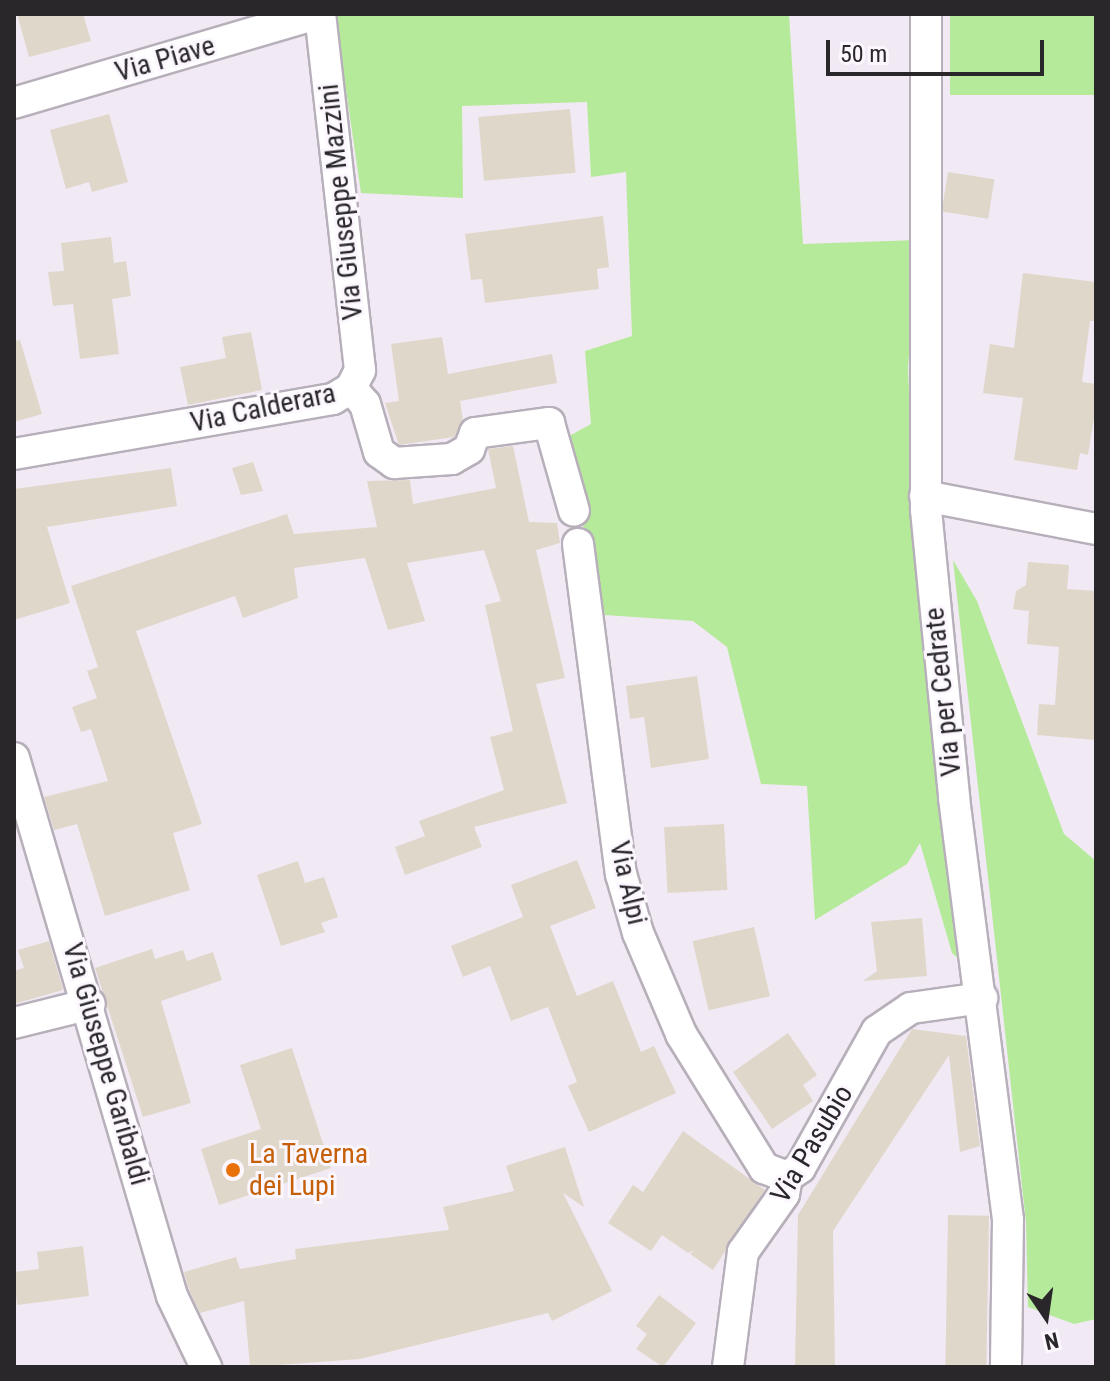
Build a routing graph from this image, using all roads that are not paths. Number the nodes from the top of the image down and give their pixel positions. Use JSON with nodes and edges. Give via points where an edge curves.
{"nodes":[{"id":1,"x":318,"y":14,"type":"edge"},
{"id":2,"x":926,"y":14,"type":"edge"},
{"id":3,"x":14,"y":103,"type":"edge"},
{"id":4,"x":351,"y":388,"type":"junction"},
{"id":5,"x":14,"y":454,"type":"edge"},
{"id":6,"x":925,"y":496,"type":"junction"},
{"id":7,"x":574,"y":511,"type":"dead end"},
{"id":8,"x":1096,"y":529,"type":"edge"},
{"id":9,"x":578,"y":544,"type":"dead end"},
{"id":10,"x":14,"y":758,"type":"edge"},
{"id":11,"x":982,"y":998,"type":"junction"},
{"id":12,"x":90,"y":1004,"type":"junction"},
{"id":13,"x":14,"y":1023,"type":"edge"},
{"id":14,"x":787,"y":1177,"type":"junction"},
{"id":15,"x":206,"y":1367,"type":"edge"},
{"id":16,"x":728,"y":1367,"type":"edge"},
{"id":17,"x":1006,"y":1367,"type":"edge"}],
"edges":[{"from":1,"to":3,"type":"street","name":"Via Piave"},
{"from":1,"to":4,"type":"street","name":"Via Giuseppe Mazzini","via":[[360,370]]},
{"from":2,"to":6,"type":"street","name":"Via per Cedrate"},
{"from":4,"to":5,"type":"street","name":"Via Calderara","via":[[333,399]]},
{"from":4,"to":7,"type":"street","name":"Via Calderara","via":[[365,404],[379,452],[394,463],[452,459],[469,449],[475,433],[549,423]]},
{"from":6,"to":8,"type":"street"},
{"from":6,"to":11,"type":"street","name":"Via per Cedrate","via":[[954,798]]},
{"from":9,"to":14,"type":"street","name":"Via Alpi","via":[[621,874],[638,933],[681,1034],[764,1168]]},
{"from":10,"to":12,"type":"street","name":"Via Giuseppe Garibaldi"},
{"from":11,"to":14,"type":"street","name":"Via Pasubio","via":[[892,1015],[800,1168]]},
{"from":11,"to":17,"type":"street","name":"Via per Cedrate","via":[[1008,1220]]},
{"from":12,"to":13,"type":"street"},
{"from":12,"to":15,"type":"street","name":"Via Giuseppe Garibaldi","via":[[172,1296]]},
{"from":14,"to":16,"type":"street","name":"Via Pasubio","via":[[784,1194],[743,1252]]}]}
